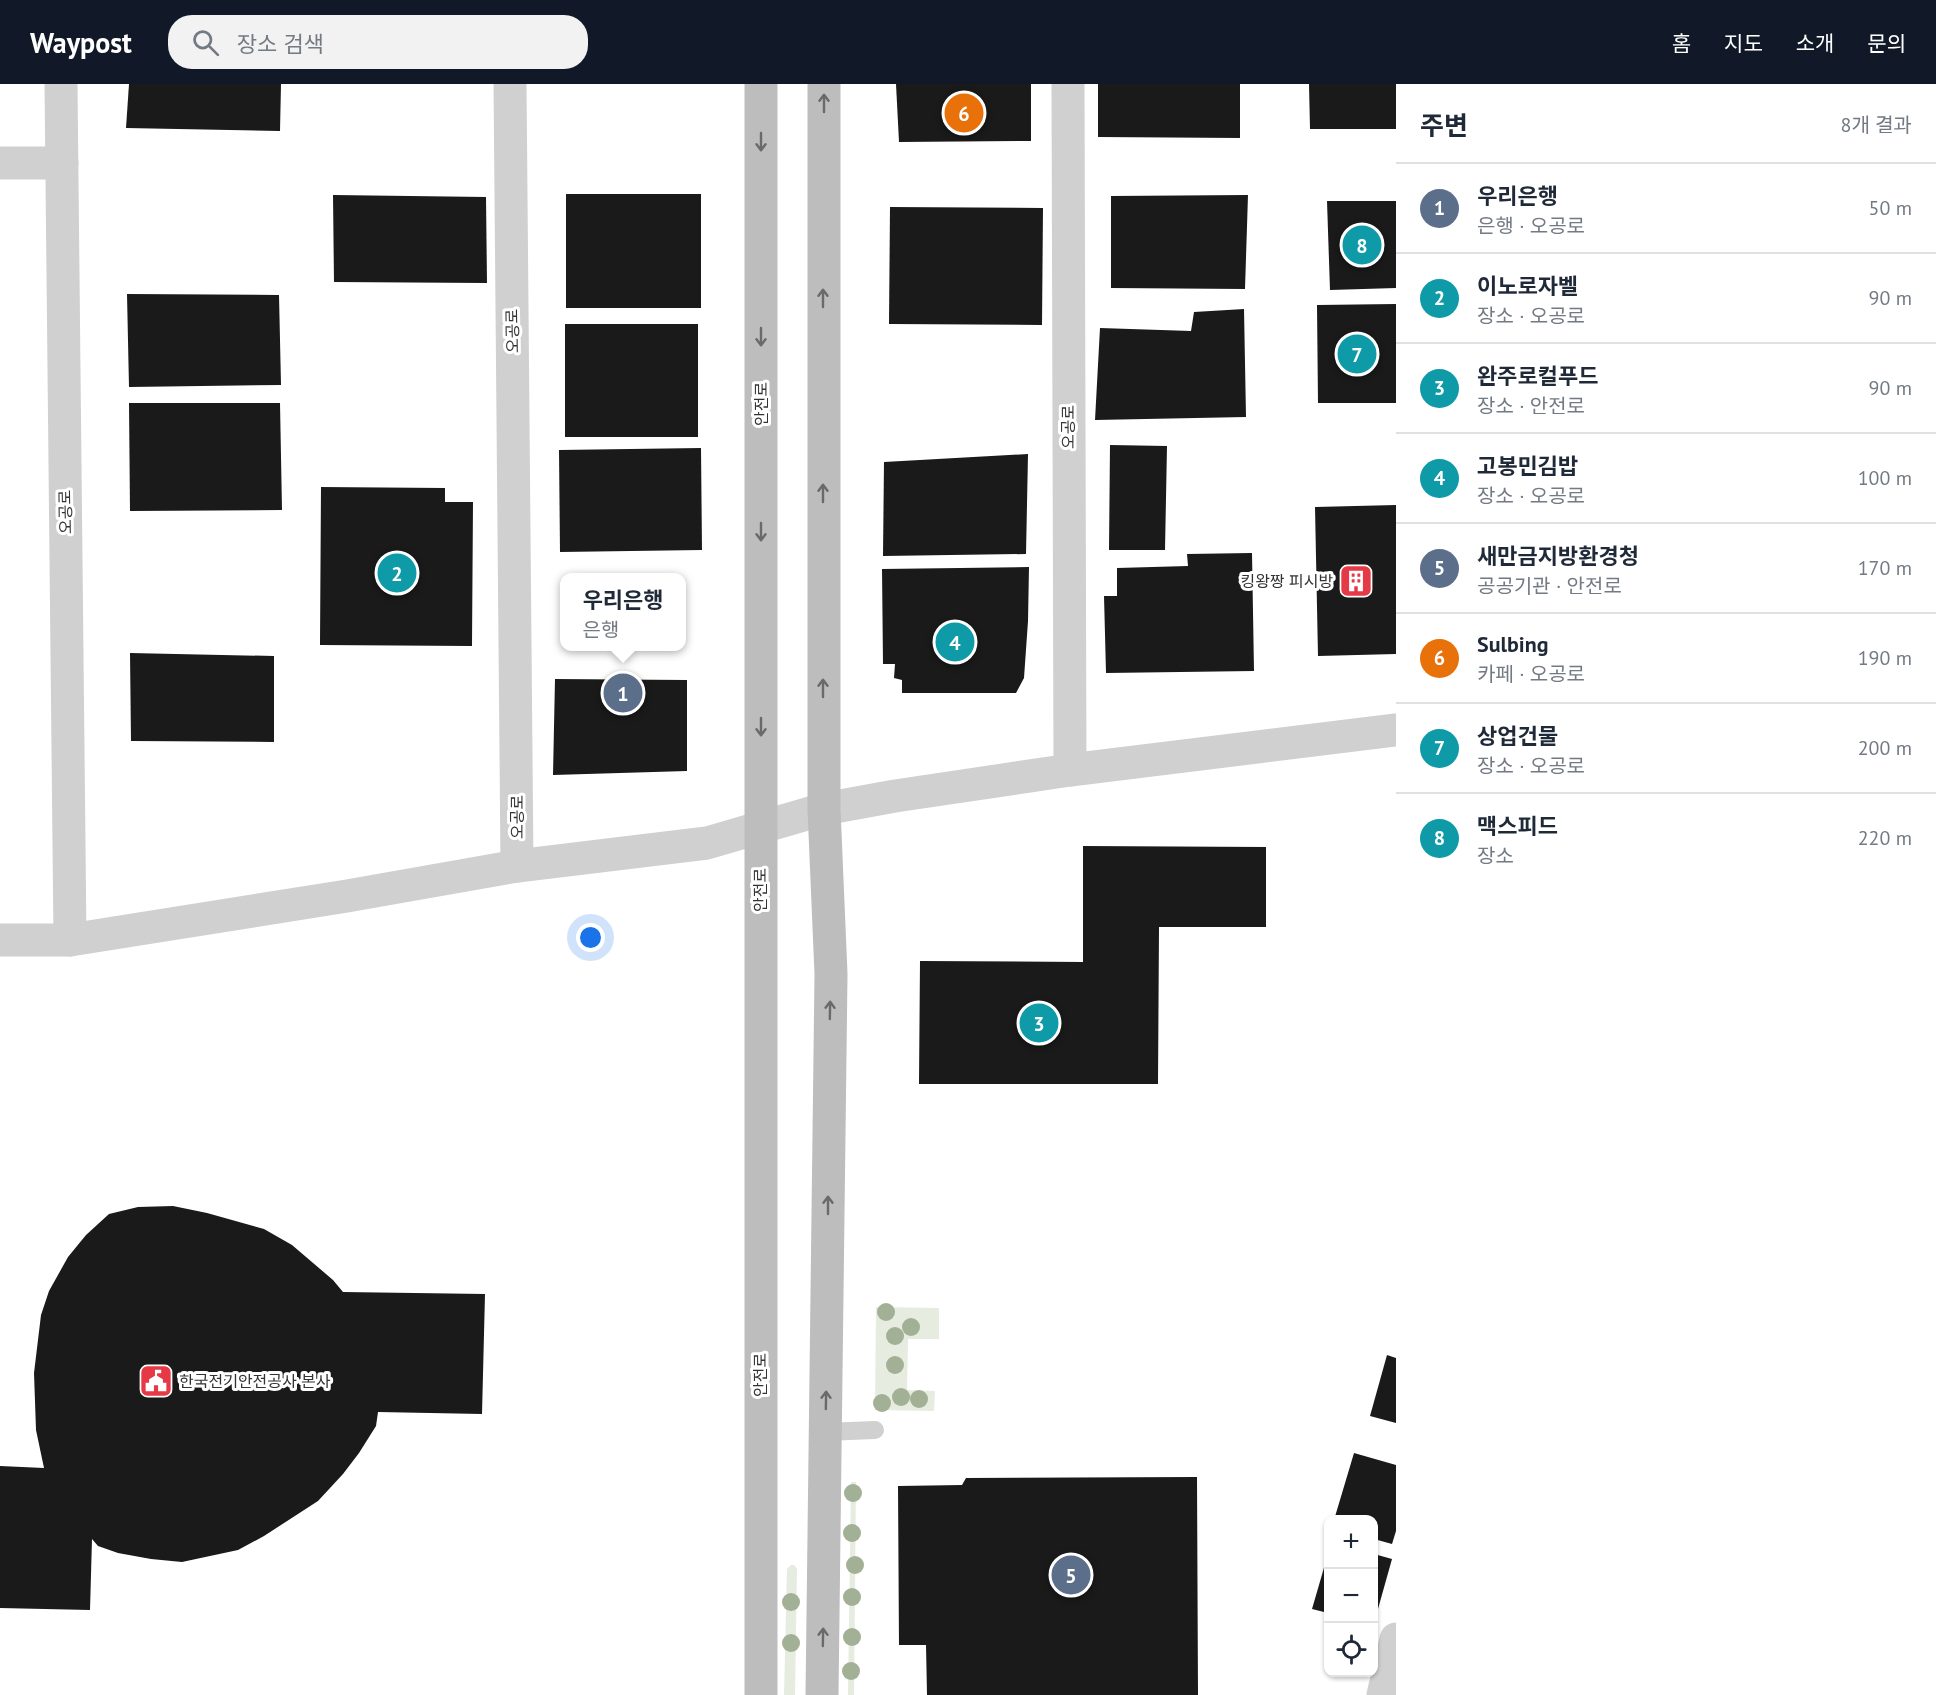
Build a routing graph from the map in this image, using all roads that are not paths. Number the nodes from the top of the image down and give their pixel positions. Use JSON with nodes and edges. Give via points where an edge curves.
{"nodes":[{"id":1,"x":61,"y":84,"type":"edge"},
{"id":2,"x":510,"y":84,"type":"edge"},
{"id":3,"x":761,"y":84,"type":"edge"},
{"id":4,"x":824,"y":84,"type":"edge"},
{"id":5,"x":1068,"y":84,"type":"edge"},
{"id":6,"x":0,"y":162,"type":"edge"},
{"id":7,"x":62,"y":163,"type":"junction"},
{"id":8,"x":1396,"y":730,"type":"edge"},
{"id":9,"x":1070,"y":770,"type":"junction"},
{"id":10,"x":824,"y":809,"type":"junction"},
{"id":11,"x":760,"y":829,"type":"junction"},
{"id":12,"x":517,"y":866,"type":"junction"},
{"id":13,"x":0,"y":939,"type":"edge"},
{"id":14,"x":69,"y":940,"type":"junction"},
{"id":15,"x":875,"y":1430,"type":"dead end"},
{"id":16,"x":825,"y":1432,"type":"junction"},
{"id":17,"x":1396,"y":1639,"type":"edge"},
{"id":18,"x":761,"y":1695,"type":"edge"},
{"id":19,"x":822,"y":1695,"type":"edge"},
{"id":20,"x":1383,"y":1695,"type":"edge"}],
"edges":[{"from":1,"to":7,"type":"street","name":"오공로"},
{"from":2,"to":12,"type":"street","name":"오공로"},
{"from":3,"to":11,"type":"street","name":"안전로","one_way":true},
{"from":10,"to":4,"type":"street","one_way":true},
{"from":5,"to":9,"type":"street","name":"오공로"},
{"from":6,"to":7,"type":"street"},
{"from":7,"to":14,"type":"street","name":"오공로"},
{"from":8,"to":9,"type":"street"},
{"from":9,"to":10,"type":"street"},
{"from":10,"to":11,"type":"street"},
{"from":16,"to":10,"type":"street","one_way":true,"via":[[831,974]]},
{"from":11,"to":12,"type":"street","via":[[707,843]]},
{"from":11,"to":18,"type":"street","name":"안전로"},
{"from":12,"to":14,"type":"street"},
{"from":13,"to":14,"type":"street"},
{"from":15,"to":16,"type":"lane"},
{"from":19,"to":16,"type":"street","one_way":true},
{"from":17,"to":20,"type":"street"}]}
